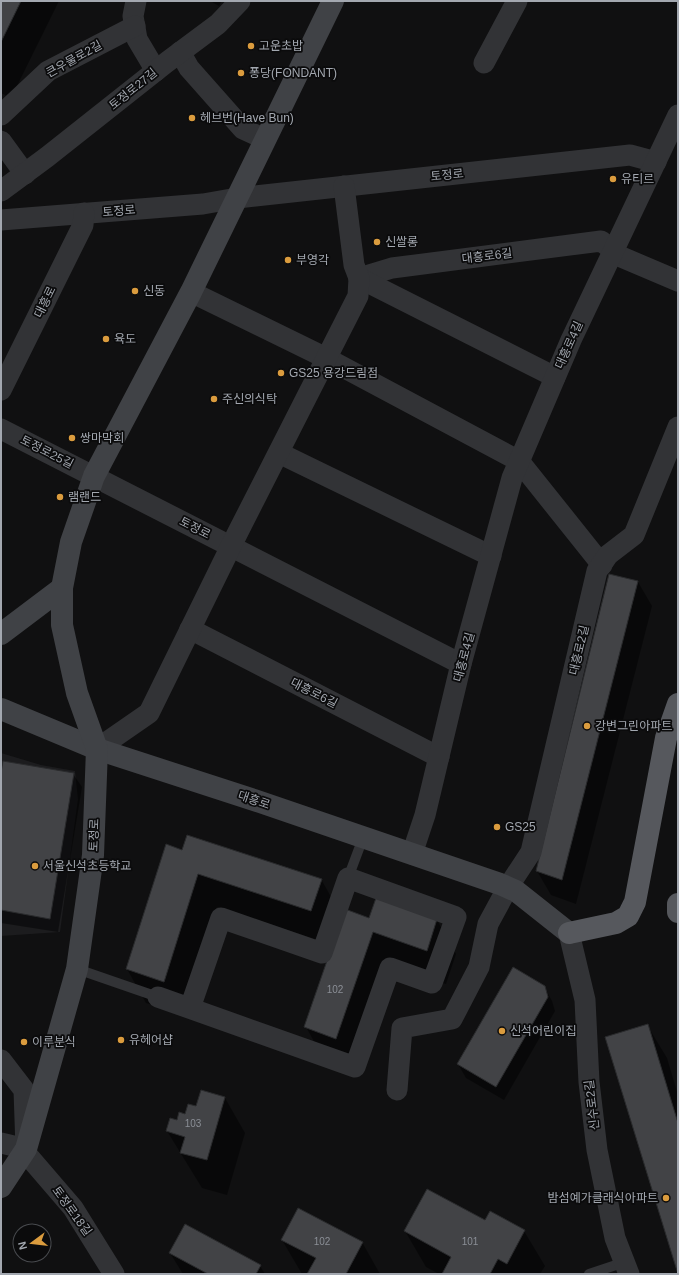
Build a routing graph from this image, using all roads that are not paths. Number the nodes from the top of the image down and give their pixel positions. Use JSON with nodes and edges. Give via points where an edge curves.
{"nodes":[{"id":1,"x":136,"y":1,"type":"edge"},
{"id":2,"x":240,"y":1,"type":"edge"},
{"id":3,"x":333,"y":1,"type":"edge"},
{"id":4,"x":517,"y":1,"type":"edge"},
{"id":5,"x":135,"y":26,"type":"junction"},
{"id":6,"x":180,"y":52,"type":"junction"},
{"id":7,"x":484,"y":63,"type":"dead end"},
{"id":8,"x":156,"y":71,"type":"junction"},
{"id":9,"x":1,"y":115,"type":"edge"},
{"id":10,"x":678,"y":115,"type":"edge"},
{"id":11,"x":265,"y":139,"type":"junction"},
{"id":12,"x":1,"y":141,"type":"edge"},
{"id":13,"x":656,"y":162,"type":"junction"},
{"id":14,"x":25,"y":174,"type":"junction"},
{"id":15,"x":344,"y":186,"type":"junction"},
{"id":16,"x":1,"y":191,"type":"edge"},
{"id":17,"x":237,"y":198,"type":"junction"},
{"id":18,"x":84,"y":214,"type":"junction"},
{"id":19,"x":1,"y":220,"type":"edge"},
{"id":20,"x":613,"y":252,"type":"junction"},
{"id":21,"x":359,"y":278,"type":"junction"},
{"id":22,"x":678,"y":281,"type":"edge"},
{"id":23,"x":191,"y":292,"type":"junction"},
{"id":24,"x":326,"y":358,"type":"junction"},
{"id":25,"x":555,"y":377,"type":"junction"},
{"id":26,"x":1,"y":390,"type":"edge"},
{"id":27,"x":678,"y":427,"type":"edge"},
{"id":28,"x":1,"y":429,"type":"edge"},
{"id":29,"x":279,"y":454,"type":"junction"},
{"id":30,"x":519,"y":461,"type":"junction"},
{"id":31,"x":94,"y":476,"type":"junction"},
{"id":32,"x":231,"y":547,"type":"junction"},
{"id":33,"x":491,"y":556,"type":"junction"},
{"id":34,"x":602,"y":565,"type":"junction"},
{"id":35,"x":62,"y":588,"type":"junction"},
{"id":36,"x":190,"y":629,"type":"junction"},
{"id":37,"x":1,"y":634,"type":"edge"},
{"id":38,"x":461,"y":664,"type":"junction"},
{"id":39,"x":678,"y":704,"type":"edge"},
{"id":40,"x":1,"y":709,"type":"edge"},
{"id":41,"x":97,"y":749,"type":"junction"},
{"id":42,"x":439,"y":757,"type":"junction"},
{"id":43,"x":363,"y":838,"type":"junction"},
{"id":44,"x":412,"y":854,"type":"junction"},
{"id":45,"x":348,"y":878,"type":"junction"},
{"id":46,"x":508,"y":887,"type":"junction"},
{"id":47,"x":678,"y":904,"type":"edge"},
{"id":48,"x":678,"y":912,"type":"edge"},
{"id":49,"x":569,"y":932,"type":"junction"},
{"id":50,"x":77,"y":970,"type":"junction"},
{"id":51,"x":158,"y":997,"type":"joint"},
{"id":52,"x":190,"y":1008,"type":"junction"},
{"id":53,"x":1,"y":1060,"type":"edge"},
{"id":54,"x":397,"y":1090,"type":"dead end"},
{"id":55,"x":1,"y":1143,"type":"edge"},
{"id":56,"x":25,"y":1150,"type":"junction"},
{"id":57,"x":1,"y":1187,"type":"edge"},
{"id":58,"x":627,"y":1268,"type":"edge"},
{"id":59,"x":114,"y":1274,"type":"edge"},
{"id":60,"x":589,"y":1274,"type":"edge"}],
"edges":[{"from":1,"to":5,"type":"street","via":[[133,16]]},
{"from":2,"to":6,"type":"street","name":"토정로27길","via":[[218,24]]},
{"from":3,"to":11,"type":"main road","name":"토정로"},
{"from":4,"to":7,"type":"street"},
{"from":5,"to":8,"type":"street","via":[[137,39]]},
{"from":5,"to":9,"type":"street","name":"큰우물로2길","via":[[48,71]]},
{"from":6,"to":8,"type":"street","name":"토정로27길"},
{"from":6,"to":11,"type":"street","via":[[189,68],[243,129]]},
{"from":8,"to":14,"type":"street","name":"토정로27길"},
{"from":10,"to":13,"type":"street","name":"대흥로4길"},
{"from":11,"to":17,"type":"main road","name":"토정로"},
{"from":12,"to":14,"type":"street"},
{"from":13,"to":15,"type":"street","name":"토정로","via":[[630,155]]},
{"from":13,"to":20,"type":"street","name":"대흥로4길"},
{"from":14,"to":16,"type":"street","name":"토정로27길"},
{"from":15,"to":17,"type":"street","name":"토정로"},
{"from":15,"to":21,"type":"street","via":[[354,265]]},
{"from":17,"to":18,"type":"street","name":"토정로","via":[[203,204]]},
{"from":17,"to":23,"type":"main road","name":"토정로"},
{"from":18,"to":19,"type":"street","name":"토정로"},
{"from":18,"to":26,"type":"street","name":"대흥로","via":[[83,225]]},
{"from":20,"to":21,"type":"street","name":"대흥로6길","via":[[601,241],[392,268]]},
{"from":20,"to":22,"type":"street"},
{"from":20,"to":25,"type":"street","name":"대흥로4길"},
{"from":21,"to":24,"type":"street","via":[[358,296]]},
{"from":21,"to":25,"type":"street"},
{"from":23,"to":24,"type":"street"},
{"from":23,"to":31,"type":"main road","name":"토정로"},
{"from":24,"to":29,"type":"street"},
{"from":24,"to":30,"type":"street"},
{"from":25,"to":30,"type":"street","name":"대흥로4길"},
{"from":27,"to":34,"type":"street","name":"대흥로2길","via":[[634,535],[608,556]]},
{"from":28,"to":31,"type":"street","name":"토정로25길"},
{"from":29,"to":32,"type":"street"},
{"from":29,"to":33,"type":"street"},
{"from":30,"to":33,"type":"street","name":"대흥로4길"},
{"from":30,"to":34,"type":"street"},
{"from":31,"to":32,"type":"street","name":"토정로"},
{"from":31,"to":35,"type":"main road","name":"토정로","via":[[71,542]]},
{"from":32,"to":36,"type":"street"},
{"from":32,"to":38,"type":"street"},
{"from":33,"to":38,"type":"street","name":"대흥로4길"},
{"from":34,"to":46,"type":"street","name":"대흥로2길","via":[[597,571],[531,852]]},
{"from":35,"to":37,"type":"main road"},
{"from":35,"to":41,"type":"main road","name":"토정로","via":[[62,625],[77,694]]},
{"from":36,"to":41,"type":"street","via":[[150,714]]},
{"from":36,"to":42,"type":"street","name":"대흥로6길"},
{"from":38,"to":42,"type":"street","name":"대흥로4길"},
{"from":39,"to":49,"type":"highway","via":[[666,738],[635,902],[628,916],[616,923]]},
{"from":40,"to":41,"type":"main road","name":"대흥로"},
{"from":41,"to":43,"type":"main road","name":"대흥로"},
{"from":41,"to":50,"type":"main road","name":"토정로","via":[[94,855]]},
{"from":42,"to":44,"type":"street","name":"대흥로4길","via":[[425,815]]},
{"from":43,"to":44,"type":"main road","name":"대흥로"},
{"from":43,"to":45,"type":"lane"},
{"from":44,"to":46,"type":"main road","name":"대흥로"},
{"from":45,"to":52,"type":"street","via":[[322,953],[221,918]]},
{"from":45,"to":52,"type":"street","via":[[456,917],[432,983],[390,968],[355,1067]]},
{"from":46,"to":49,"type":"main road","name":"대흥로"},
{"from":46,"to":54,"type":"street","via":[[488,924],[479,967],[452,1019],[402,1028]]},
{"from":47,"to":48,"type":"highway"},
{"from":49,"to":58,"type":"street","name":"신수로2길","via":[[584,1000],[589,1082],[597,1150],[615,1238]]},
{"from":50,"to":51,"type":"lane"},
{"from":50,"to":56,"type":"main road","name":"토정로"},
{"from":51,"to":52,"type":"street"},
{"from":53,"to":56,"type":"street","via":[[24,1090]]},
{"from":55,"to":56,"type":"street"},
{"from":56,"to":57,"type":"main road","name":"토정로"},
{"from":56,"to":59,"type":"street","name":"토정로18길","via":[[73,1208]]},
{"from":58,"to":60,"type":"lane"}]}
